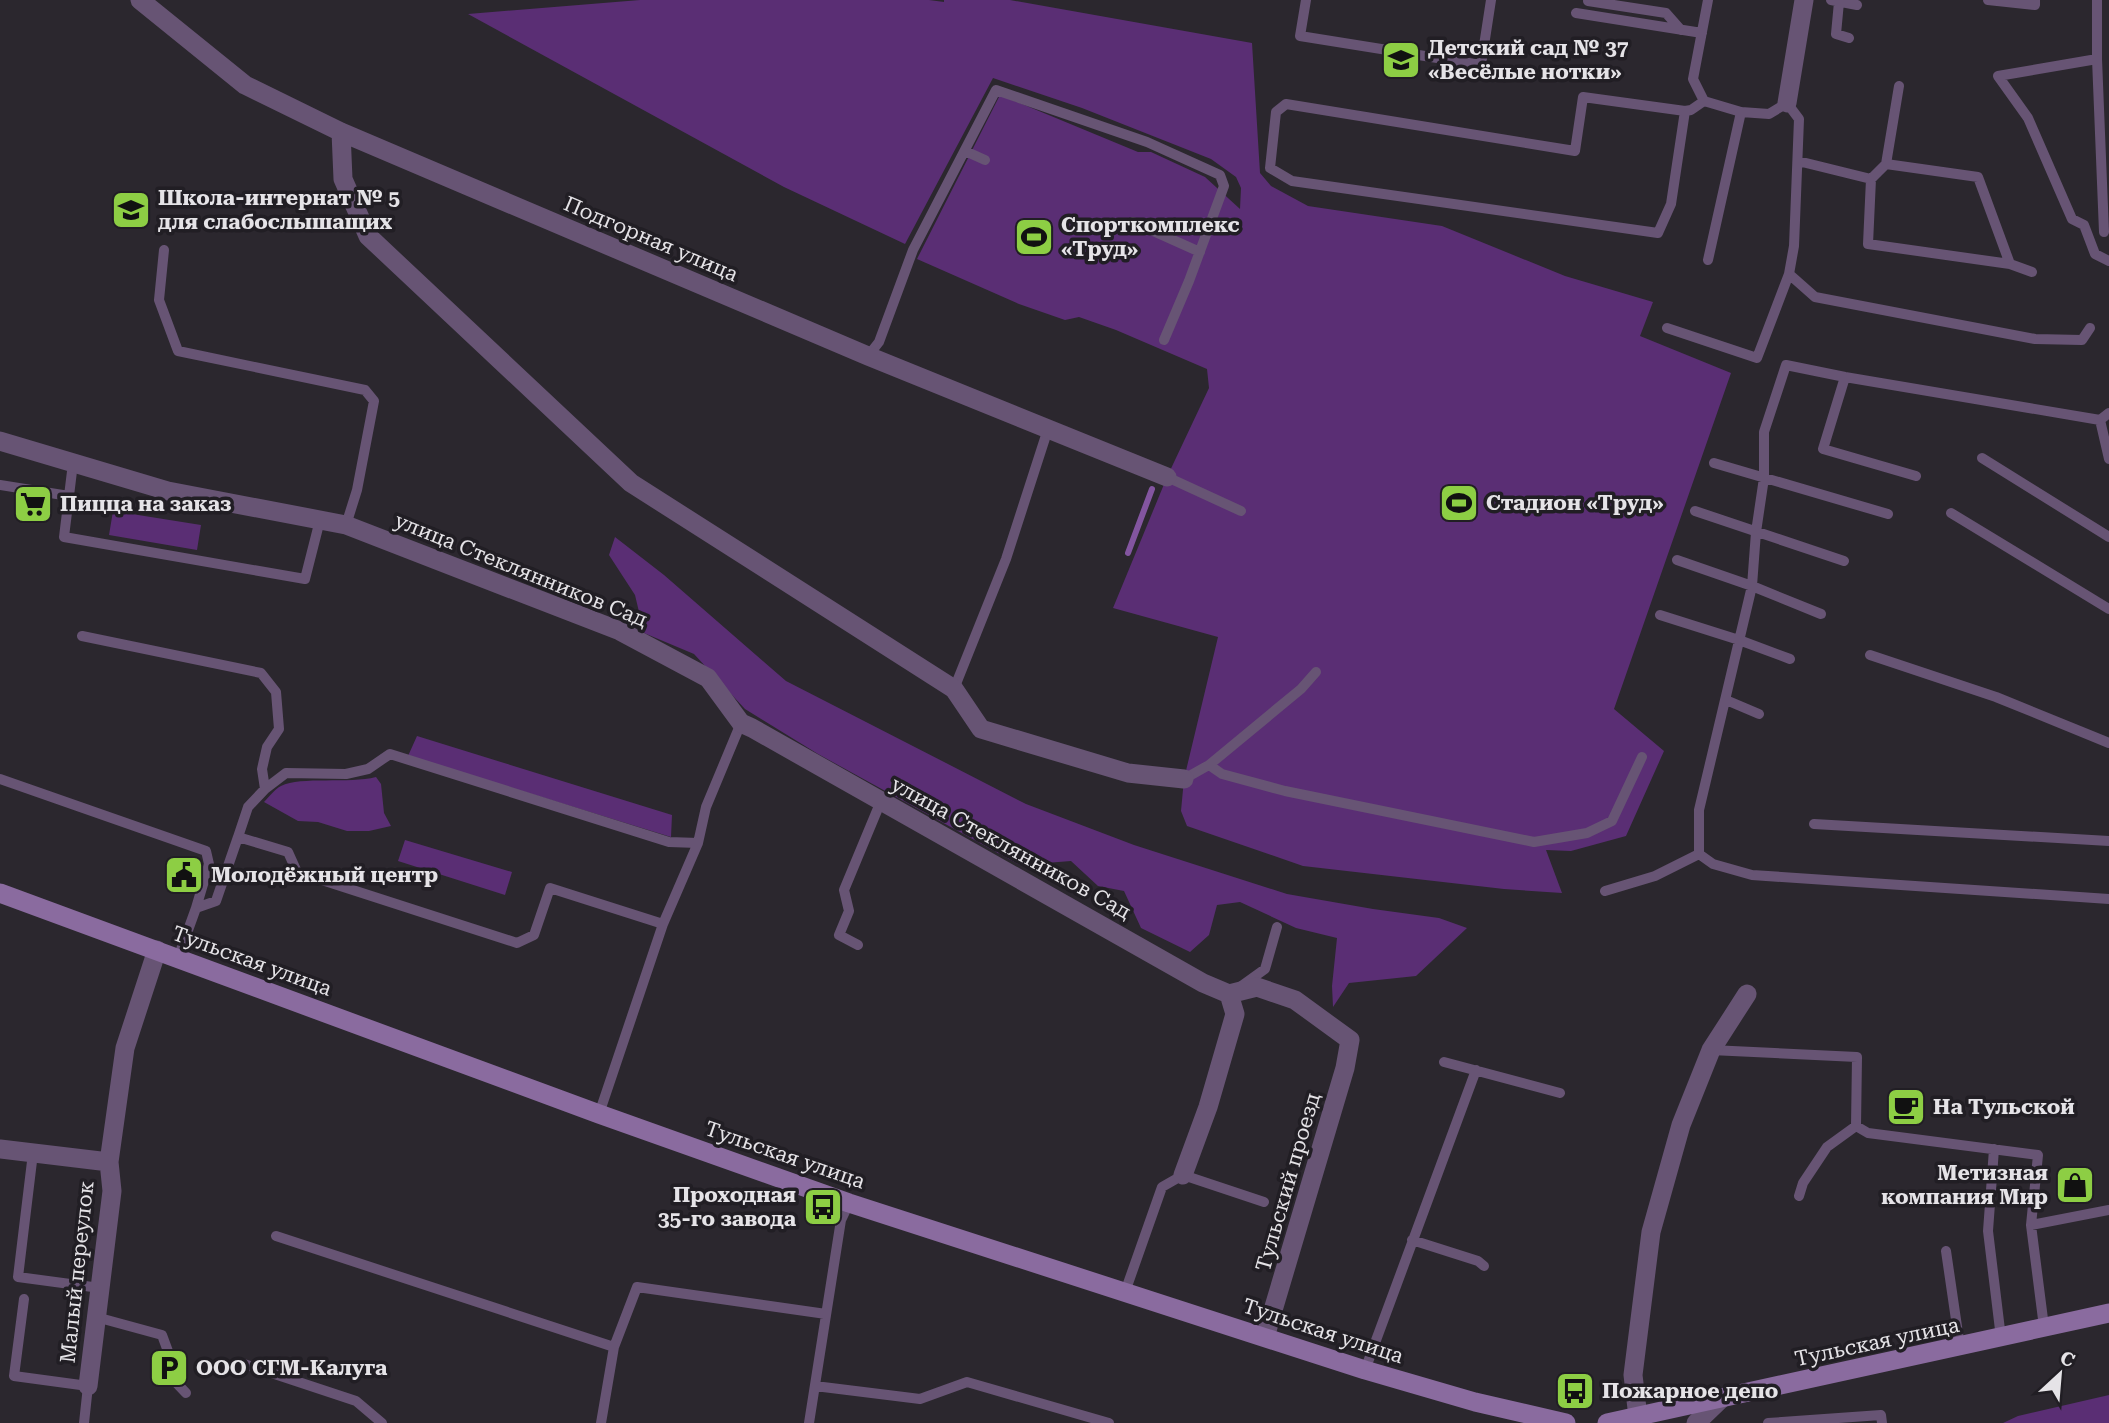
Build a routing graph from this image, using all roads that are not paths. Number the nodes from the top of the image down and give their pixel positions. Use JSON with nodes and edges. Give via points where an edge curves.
{"nodes":[{"id":1,"x":140,"y":0,"type":"edge"},
{"id":2,"x":1306,"y":0,"type":"edge"},
{"id":3,"x":1491,"y":0,"type":"edge"},
{"id":4,"x":1708,"y":0,"type":"edge"},
{"id":5,"x":1804,"y":0,"type":"edge"},
{"id":6,"x":1988,"y":0,"type":"edge"},
{"id":7,"x":2035,"y":0,"type":"edge"},
{"id":8,"x":2097,"y":0,"type":"edge"},
{"id":9,"x":1588,"y":1,"type":"edge"},
{"id":10,"x":1835,"y":1,"type":"edge"},
{"id":11,"x":1857,"y":5,"type":"dead end"},
{"id":12,"x":1576,"y":13,"type":"dead end"},
{"id":13,"x":1681,"y":30,"type":"junction"},
{"id":14,"x":1702,"y":33,"type":"junction"},
{"id":15,"x":1849,"y":38,"type":"dead end"},
{"id":16,"x":2097,"y":60,"type":"junction"},
{"id":17,"x":1899,"y":86,"type":"dead end"},
{"id":18,"x":1704,"y":101,"type":"junction"},
{"id":19,"x":1787,"y":103,"type":"junction"},
{"id":20,"x":1685,"y":111,"type":"junction"},
{"id":21,"x":1741,"y":112,"type":"junction"},
{"id":22,"x":341,"y":132,"type":"junction"},
{"id":23,"x":965,"y":151,"type":"junction"},
{"id":24,"x":985,"y":160,"type":"dead end"},
{"id":25,"x":1798,"y":161,"type":"junction"},
{"id":26,"x":1886,"y":164,"type":"junction"},
{"id":27,"x":1871,"y":180,"type":"junction"},
{"id":28,"x":1133,"y":222,"type":"dead end"},
{"id":29,"x":2104,"y":232,"type":"dead end"},
{"id":30,"x":164,"y":250,"type":"dead end"},
{"id":31,"x":1200,"y":252,"type":"junction"},
{"id":32,"x":1707,"y":260,"type":"dead end"},
{"id":33,"x":2109,"y":261,"type":"edge"},
{"id":34,"x":2011,"y":264,"type":"junction"},
{"id":35,"x":2032,"y":272,"type":"dead end"},
{"id":36,"x":1789,"y":274,"type":"junction"},
{"id":37,"x":1667,"y":328,"type":"dead end"},
{"id":38,"x":2090,"y":328,"type":"dead end"},
{"id":39,"x":1164,"y":340,"type":"dead end"},
{"id":40,"x":867,"y":356,"type":"junction"},
{"id":41,"x":1845,"y":377,"type":"junction"},
{"id":42,"x":2104,"y":416,"type":"edge"},
{"id":43,"x":1048,"y":429,"type":"junction"},
{"id":44,"x":0,"y":441,"type":"edge"},
{"id":45,"x":1982,"y":458,"type":"dead end"},
{"id":46,"x":2109,"y":459,"type":"edge"},
{"id":47,"x":73,"y":463,"type":"junction"},
{"id":48,"x":1714,"y":463,"type":"dead end"},
{"id":49,"x":1916,"y":476,"type":"dead end"},
{"id":50,"x":1167,"y":477,"type":"joint"},
{"id":51,"x":1764,"y":478,"type":"junction"},
{"id":52,"x":0,"y":485,"type":"edge"},
{"id":53,"x":69,"y":496,"type":"junction"},
{"id":54,"x":1241,"y":511,"type":"dead end"},
{"id":55,"x":1695,"y":511,"type":"dead end"},
{"id":56,"x":1951,"y":513,"type":"dead end"},
{"id":57,"x":1888,"y":514,"type":"dead end"},
{"id":58,"x":320,"y":520,"type":"junction"},
{"id":59,"x":346,"y":524,"type":"junction"},
{"id":60,"x":1756,"y":532,"type":"junction"},
{"id":61,"x":2109,"y":537,"type":"edge"},
{"id":62,"x":1677,"y":560,"type":"dead end"},
{"id":63,"x":1844,"y":561,"type":"dead end"},
{"id":64,"x":1752,"y":586,"type":"junction"},
{"id":65,"x":2109,"y":609,"type":"edge"},
{"id":66,"x":1821,"y":614,"type":"dead end"},
{"id":67,"x":1660,"y":615,"type":"dead end"},
{"id":68,"x":82,"y":636,"type":"dead end"},
{"id":69,"x":1739,"y":640,"type":"junction"},
{"id":70,"x":1870,"y":655,"type":"dead end"},
{"id":71,"x":1790,"y":659,"type":"dead end"},
{"id":72,"x":1316,"y":672,"type":"dead end"},
{"id":73,"x":954,"y":689,"type":"junction"},
{"id":74,"x":1726,"y":700,"type":"junction"},
{"id":75,"x":1759,"y":714,"type":"dead end"},
{"id":76,"x":741,"y":723,"type":"junction"},
{"id":77,"x":2109,"y":743,"type":"edge"},
{"id":78,"x":1642,"y":757,"type":"dead end"},
{"id":79,"x":1209,"y":765,"type":"junction"},
{"id":80,"x":0,"y":779,"type":"edge"},
{"id":81,"x":1184,"y":779,"type":"joint"},
{"id":82,"x":265,"y":789,"type":"junction"},
{"id":83,"x":881,"y":801,"type":"junction"},
{"id":84,"x":1814,"y":824,"type":"dead end"},
{"id":85,"x":238,"y":837,"type":"junction"},
{"id":86,"x":2109,"y":841,"type":"edge"},
{"id":87,"x":698,"y":843,"type":"junction"},
{"id":88,"x":1699,"y":854,"type":"junction"},
{"id":89,"x":1605,"y":891,"type":"dead end"},
{"id":90,"x":0,"y":893,"type":"edge"},
{"id":91,"x":2109,"y":899,"type":"edge"},
{"id":92,"x":196,"y":908,"type":"junction"},
{"id":93,"x":663,"y":924,"type":"junction"},
{"id":94,"x":1277,"y":927,"type":"dead end"},
{"id":95,"x":858,"y":945,"type":"dead end"},
{"id":96,"x":157,"y":950,"type":"junction"},
{"id":97,"x":178,"y":958,"type":"junction"},
{"id":98,"x":1229,"y":994,"type":"junction"},
{"id":99,"x":1747,"y":994,"type":"dead end"},
{"id":100,"x":1711,"y":1050,"type":"junction"},
{"id":101,"x":1444,"y":1062,"type":"dead end"},
{"id":102,"x":1476,"y":1070,"type":"junction"},
{"id":103,"x":1560,"y":1093,"type":"dead end"},
{"id":104,"x":599,"y":1114,"type":"junction"},
{"id":105,"x":1856,"y":1126,"type":"junction"},
{"id":106,"x":0,"y":1149,"type":"edge"},
{"id":107,"x":1994,"y":1149,"type":"junction"},
{"id":108,"x":33,"y":1153,"type":"junction"},
{"id":109,"x":109,"y":1163,"type":"junction"},
{"id":110,"x":1183,"y":1175,"type":"junction"},
{"id":111,"x":1799,"y":1196,"type":"dead end"},
{"id":112,"x":1264,"y":1202,"type":"dead end"},
{"id":113,"x":849,"y":1203,"type":"junction"},
{"id":114,"x":2109,"y":1210,"type":"edge"},
{"id":115,"x":2031,"y":1226,"type":"junction"},
{"id":116,"x":276,"y":1236,"type":"dead end"},
{"id":117,"x":1412,"y":1241,"type":"junction"},
{"id":118,"x":1946,"y":1251,"type":"dead end"},
{"id":119,"x":1484,"y":1266,"type":"dead end"},
{"id":120,"x":100,"y":1288,"type":"junction"},
{"id":121,"x":1125,"y":1292,"type":"junction"},
{"id":122,"x":24,"y":1299,"type":"dead end"},
{"id":123,"x":2109,"y":1313,"type":"edge"},
{"id":124,"x":826,"y":1314,"type":"junction"},
{"id":125,"x":96,"y":1317,"type":"junction"},
{"id":126,"x":2044,"y":1327,"type":"junction"},
{"id":127,"x":1265,"y":1337,"type":"junction"},
{"id":128,"x":2001,"y":1338,"type":"junction"},
{"id":129,"x":614,"y":1347,"type":"junction"},
{"id":130,"x":1960,"y":1347,"type":"junction"},
{"id":131,"x":237,"y":1362,"type":"dead end"},
{"id":132,"x":1365,"y":1370,"type":"junction"},
{"id":133,"x":88,"y":1386,"type":"junction"},
{"id":134,"x":815,"y":1386,"type":"junction"},
{"id":135,"x":186,"y":1393,"type":"dead end"},
{"id":136,"x":1721,"y":1399,"type":"junction"},
{"id":137,"x":1648,"y":1418,"type":"edge"},
{"id":138,"x":1703,"y":1421,"type":"edge"},
{"id":139,"x":84,"y":1423,"type":"edge"},
{"id":140,"x":382,"y":1423,"type":"edge"},
{"id":141,"x":601,"y":1423,"type":"edge"},
{"id":142,"x":809,"y":1423,"type":"edge"},
{"id":143,"x":1110,"y":1423,"type":"edge"},
{"id":144,"x":1566,"y":1423,"type":"edge"},
{"id":145,"x":1607,"y":1423,"type":"edge"},
{"id":146,"x":1768,"y":1423,"type":"edge"},
{"id":147,"x":1882,"y":1423,"type":"edge"}],
"edges":[{"from":1,"to":22,"type":"street","name":"Подгорная улица","via":[[245,85]]},
{"from":2,"to":3,"type":"lane","via":[[1300,36],[1481,65]]},
{"from":4,"to":14,"type":"lane"},
{"from":5,"to":19,"type":"street"},
{"from":6,"to":7,"type":"lane","via":[[2035,5]]},
{"from":8,"to":16,"type":"lane"},
{"from":9,"to":13,"type":"lane","via":[[1666,13]]},
{"from":10,"to":11,"type":"lane"},
{"from":10,"to":15,"type":"lane","via":[[1836,34]]},
{"from":12,"to":13,"type":"lane"},
{"from":13,"to":14,"type":"lane"},
{"from":14,"to":18,"type":"lane","via":[[1693,79]]},
{"from":16,"to":29,"type":"lane"},
{"from":16,"to":33,"type":"lane","via":[[1998,76],[2028,118],[2072,219],[2084,225],[2095,254]]},
{"from":17,"to":26,"type":"lane"},
{"from":18,"to":20,"type":"lane"},
{"from":18,"to":21,"type":"lane"},
{"from":19,"to":21,"type":"lane","via":[[1769,114]]},
{"from":19,"to":25,"type":"lane","via":[[1799,120]]},
{"from":20,"to":20,"type":"lane","via":[[1671,204],[1658,233],[1292,181],[1269,168],[1276,112],[1286,104],[1575,151],[1583,97]]},
{"from":21,"to":32,"type":"lane"},
{"from":22,"to":40,"type":"street","name":"Подгорная улица"},
{"from":22,"to":73,"type":"street","via":[[343,179],[368,236],[631,483]]},
{"from":23,"to":24,"type":"lane"},
{"from":23,"to":31,"type":"lane","via":[[996,90],[1147,142],[1220,175],[1224,187]]},
{"from":23,"to":40,"type":"lane","via":[[913,250],[879,342]]},
{"from":25,"to":27,"type":"lane"},
{"from":25,"to":36,"type":"lane"},
{"from":26,"to":27,"type":"lane"},
{"from":26,"to":34,"type":"lane","via":[[1978,177]]},
{"from":27,"to":34,"type":"lane","via":[[1868,244]]},
{"from":28,"to":31,"type":"lane"},
{"from":30,"to":59,"type":"lane","via":[[159,300],[178,351],[365,390],[374,401]]},
{"from":31,"to":39,"type":"lane"},
{"from":34,"to":35,"type":"lane"},
{"from":36,"to":37,"type":"lane","via":[[1757,358]]},
{"from":36,"to":38,"type":"lane","via":[[1815,297],[2035,339],[2082,340]]},
{"from":40,"to":43,"type":"street","name":"Подгорная улица"},
{"from":41,"to":42,"type":"lane"},
{"from":41,"to":49,"type":"lane","via":[[1823,449]]},
{"from":41,"to":51,"type":"lane","via":[[1786,365],[1764,432]]},
{"from":42,"to":46,"type":"lane"},
{"from":43,"to":50,"type":"street","name":"Подгорная улица"},
{"from":43,"to":73,"type":"lane","via":[[1006,559]]},
{"from":44,"to":47,"type":"street","name":"улица Стеклянников Сад"},
{"from":45,"to":61,"type":"lane"},
{"from":47,"to":53,"type":"lane"},
{"from":47,"to":58,"type":"street","name":"улица Стеклянников Сад","via":[[168,491]]},
{"from":48,"to":51,"type":"lane"},
{"from":50,"to":54,"type":"lane"},
{"from":51,"to":57,"type":"lane"},
{"from":51,"to":60,"type":"lane"},
{"from":52,"to":53,"type":"lane"},
{"from":53,"to":58,"type":"lane","via":[[64,537],[305,579]]},
{"from":55,"to":60,"type":"lane"},
{"from":56,"to":65,"type":"lane"},
{"from":58,"to":59,"type":"street","name":"улица Стеклянников Сад"},
{"from":59,"to":76,"type":"street","name":"улица Стеклянников Сад","via":[[620,631],[708,678]]},
{"from":60,"to":63,"type":"lane"},
{"from":60,"to":64,"type":"lane"},
{"from":62,"to":64,"type":"lane"},
{"from":64,"to":66,"type":"lane"},
{"from":64,"to":69,"type":"lane"},
{"from":67,"to":69,"type":"lane"},
{"from":68,"to":82,"type":"lane","via":[[261,673],[276,692],[279,730],[267,747],[262,769]]},
{"from":69,"to":71,"type":"lane"},
{"from":69,"to":74,"type":"lane"},
{"from":70,"to":77,"type":"lane","via":[[1996,697]]},
{"from":72,"to":79,"type":"lane"},
{"from":73,"to":81,"type":"street","via":[[981,729],[1128,773]]},
{"from":74,"to":75,"type":"lane"},
{"from":74,"to":88,"type":"lane","via":[[1699,810]]},
{"from":76,"to":83,"type":"street","name":"улица Стеклянников Сад"},
{"from":76,"to":87,"type":"lane","via":[[706,807]]},
{"from":78,"to":79,"type":"lane","via":[[1612,821],[1587,833],[1534,842],[1285,790],[1222,774]]},
{"from":79,"to":81,"type":"lane"},
{"from":80,"to":92,"type":"lane","via":[[206,851],[209,864]]},
{"from":82,"to":85,"type":"lane","via":[[248,807]]},
{"from":82,"to":87,"type":"lane","via":[[286,773],[346,774],[368,769],[390,754],[669,842]]},
{"from":83,"to":95,"type":"lane","via":[[844,890],[849,911],[839,935]]},
{"from":83,"to":98,"type":"street","name":"улица Стеклянников Сад"},
{"from":84,"to":86,"type":"lane"},
{"from":85,"to":92,"type":"lane","via":[[216,901]]},
{"from":85,"to":93,"type":"lane","via":[[288,852],[298,872],[517,943],[534,935],[550,888]]},
{"from":87,"to":93,"type":"lane"},
{"from":88,"to":89,"type":"lane","via":[[1655,876]]},
{"from":88,"to":91,"type":"lane","via":[[1713,864],[1752,875]]},
{"from":90,"to":96,"type":"main road","name":"Тульская улица"},
{"from":92,"to":97,"type":"lane"},
{"from":93,"to":104,"type":"lane"},
{"from":94,"to":98,"type":"lane","via":[[1265,969]]},
{"from":96,"to":97,"type":"main road","name":"Тульская улица"},
{"from":96,"to":109,"type":"street","name":"Малый переулок","via":[[125,1048]]},
{"from":97,"to":104,"type":"main road","name":"Тульская улица"},
{"from":98,"to":110,"type":"street","via":[[1235,1014]]},
{"from":98,"to":127,"type":"street","name":"Тульский проезд","via":[[1257,987],[1295,1000],[1350,1040]]},
{"from":99,"to":100,"type":"street"},
{"from":100,"to":105,"type":"lane","via":[[1857,1058]]},
{"from":100,"to":137,"type":"street","via":[[1681,1125],[1651,1232],[1633,1375]]},
{"from":101,"to":102,"type":"lane"},
{"from":102,"to":103,"type":"lane"},
{"from":102,"to":117,"type":"lane"},
{"from":104,"to":113,"type":"main road","name":"Тульская улица"},
{"from":105,"to":107,"type":"lane","via":[[1868,1133]]},
{"from":105,"to":111,"type":"lane","via":[[1827,1147]]},
{"from":106,"to":108,"type":"street","name":"Малый переулок"},
{"from":107,"to":115,"type":"lane","via":[[2038,1155]]},
{"from":107,"to":128,"type":"lane","via":[[1988,1231]]},
{"from":108,"to":109,"type":"street","name":"Малый переулок"},
{"from":108,"to":120,"type":"lane","via":[[18,1277]]},
{"from":109,"to":120,"type":"street","name":"Малый переулок","via":[[112,1191]]},
{"from":110,"to":112,"type":"lane"},
{"from":110,"to":121,"type":"lane","via":[[1162,1187]]},
{"from":113,"to":121,"type":"main road","name":"Тульская улица"},
{"from":113,"to":124,"type":"lane","via":[[841,1220]]},
{"from":114,"to":115,"type":"lane"},
{"from":115,"to":126,"type":"lane"},
{"from":116,"to":129,"type":"lane"},
{"from":117,"to":119,"type":"lane"},
{"from":117,"to":132,"type":"lane"},
{"from":118,"to":130,"type":"lane"},
{"from":120,"to":125,"type":"street","name":"Малый переулок"},
{"from":121,"to":127,"type":"main road","name":"Тульская улица"},
{"from":122,"to":133,"type":"lane","via":[[14,1377]]},
{"from":123,"to":126,"type":"main road","name":"Тульская улица"},
{"from":124,"to":129,"type":"lane","via":[[637,1287]]},
{"from":124,"to":134,"type":"lane"},
{"from":125,"to":133,"type":"street","name":"Малый переулок"},
{"from":125,"to":135,"type":"lane","via":[[162,1335],[169,1354],[166,1372]]},
{"from":126,"to":128,"type":"main road","name":"Тульская улица"},
{"from":127,"to":132,"type":"main road","name":"Тульская улица"},
{"from":128,"to":130,"type":"main road","name":"Тульская улица"},
{"from":129,"to":141,"type":"lane"},
{"from":130,"to":136,"type":"main road","name":"Тульская улица"},
{"from":131,"to":140,"type":"lane","via":[[356,1401]]},
{"from":132,"to":144,"type":"main road","name":"Тульская улица"},
{"from":133,"to":139,"type":"lane"},
{"from":134,"to":142,"type":"lane"},
{"from":134,"to":143,"type":"lane","via":[[920,1399],[967,1382]]},
{"from":136,"to":137,"type":"main road","name":"Тульская улица"},
{"from":136,"to":138,"type":"street"},
{"from":137,"to":145,"type":"main road","name":"Тульская улица"},
{"from":146,"to":147,"type":"lane","via":[[1881,1415]]}]}
